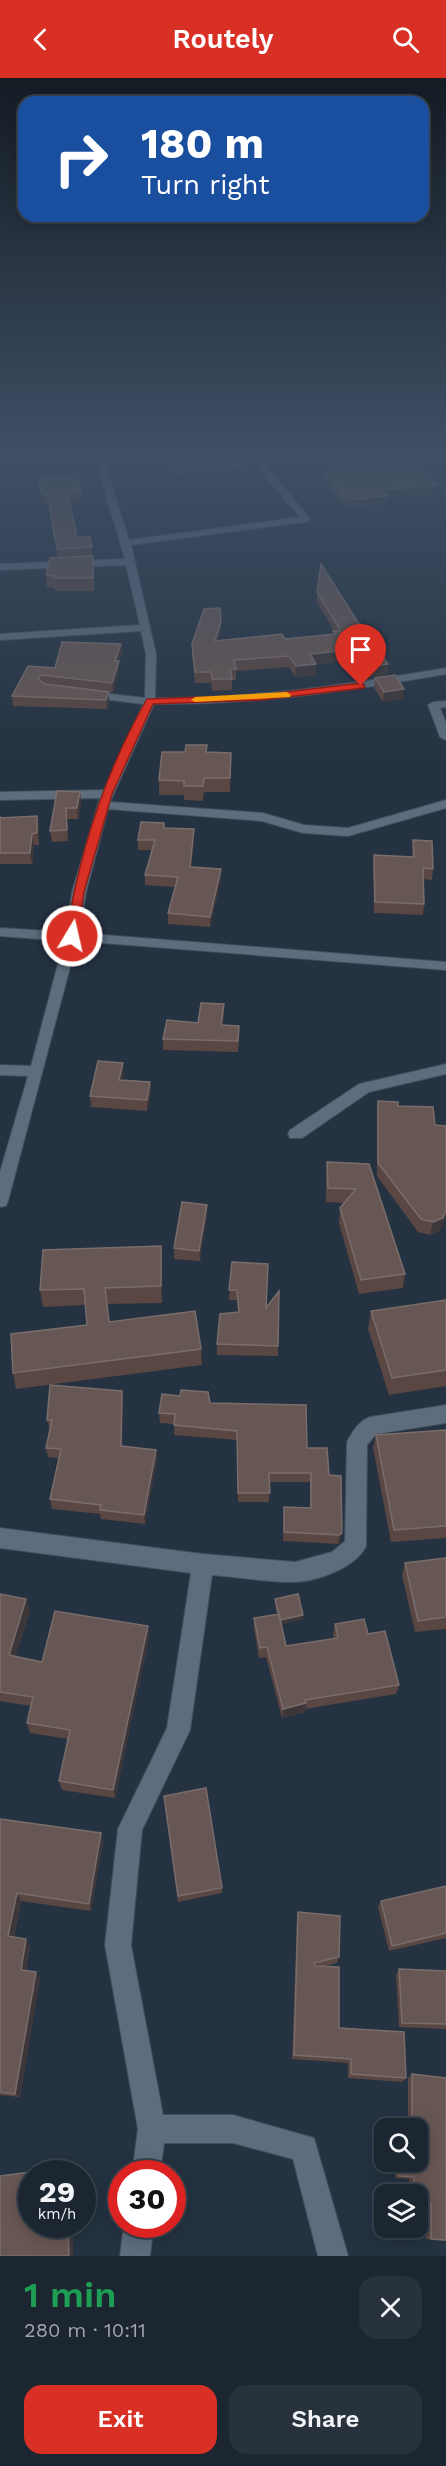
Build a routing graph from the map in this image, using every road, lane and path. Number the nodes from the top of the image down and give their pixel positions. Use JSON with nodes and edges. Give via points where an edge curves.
{"nodes":[{"id":1,"x":129,"y":557,"type":"edge"},
{"id":2,"x":130,"y":562,"type":"junction"},
{"id":3,"x":0,"y":567,"type":"edge"},
{"id":4,"x":146,"y":628,"type":"junction"},
{"id":5,"x":0,"y":637,"type":"edge"},
{"id":6,"x":446,"y":671,"type":"edge"},
{"id":7,"x":77,"y":693,"type":"edge"},
{"id":8,"x":150,"y":701,"type":"junction"},
{"id":9,"x":446,"y":704,"type":"edge"},
{"id":10,"x":446,"y":737,"type":"edge"},
{"id":11,"x":0,"y":796,"type":"edge"},
{"id":12,"x":105,"y":800,"type":"junction"},
{"id":13,"x":446,"y":804,"type":"edge"},
{"id":14,"x":0,"y":932,"type":"edge"},
{"id":15,"x":72,"y":936,"type":"junction"},
{"id":16,"x":446,"y":966,"type":"edge"},
{"id":17,"x":446,"y":1069,"type":"edge"},
{"id":18,"x":0,"y":1070,"type":"edge"},
{"id":19,"x":37,"y":1071,"type":"junction"},
{"id":20,"x":296,"y":1134,"type":"dead end"},
{"id":21,"x":0,"y":1202,"type":"edge"},
{"id":22,"x":446,"y":1414,"type":"edge"},
{"id":23,"x":0,"y":1538,"type":"edge"},
{"id":24,"x":203,"y":1564,"type":"junction"},
{"id":25,"x":152,"y":2129,"type":"junction"},
{"id":26,"x":148,"y":2160,"type":"edge"},
{"id":27,"x":137,"y":2238,"type":"edge"},
{"id":28,"x":135,"y":2256,"type":"edge"},
{"id":29,"x":333,"y":2256,"type":"edge"}],
"edges":[{"from":1,"to":2,"type":"street"},
{"from":2,"to":3,"type":"street"},
{"from":2,"to":4,"type":"street"},
{"from":4,"to":5,"type":"street"},
{"from":4,"to":8,"type":"street","via":[[152,672]]},
{"from":6,"to":8,"type":"street","via":[[339,690]]},
{"from":7,"to":8,"type":"street"},
{"from":8,"to":12,"type":"street"},
{"from":9,"to":10,"type":"street","via":[[433,705]]},
{"from":11,"to":12,"type":"street"},
{"from":12,"to":13,"type":"street","via":[[263,817],[303,829],[348,832]]},
{"from":12,"to":15,"type":"street","via":[[79,892]]},
{"from":14,"to":15,"type":"street"},
{"from":15,"to":16,"type":"street"},
{"from":15,"to":19,"type":"street"},
{"from":17,"to":20,"type":"street","via":[[364,1088]]},
{"from":18,"to":19,"type":"street"},
{"from":19,"to":21,"type":"street"},
{"from":22,"to":24,"type":"street","via":[[370,1426],[357,1442],[356,1545],[338,1561],[295,1572]]},
{"from":23,"to":24,"type":"street"},
{"from":24,"to":25,"type":"street","via":[[178,1730],[130,1829],[118,1945]]},
{"from":25,"to":26,"type":"street"},
{"from":25,"to":29,"type":"street","via":[[233,2128],[304,2148]]},
{"from":27,"to":28,"type":"street"}]}
